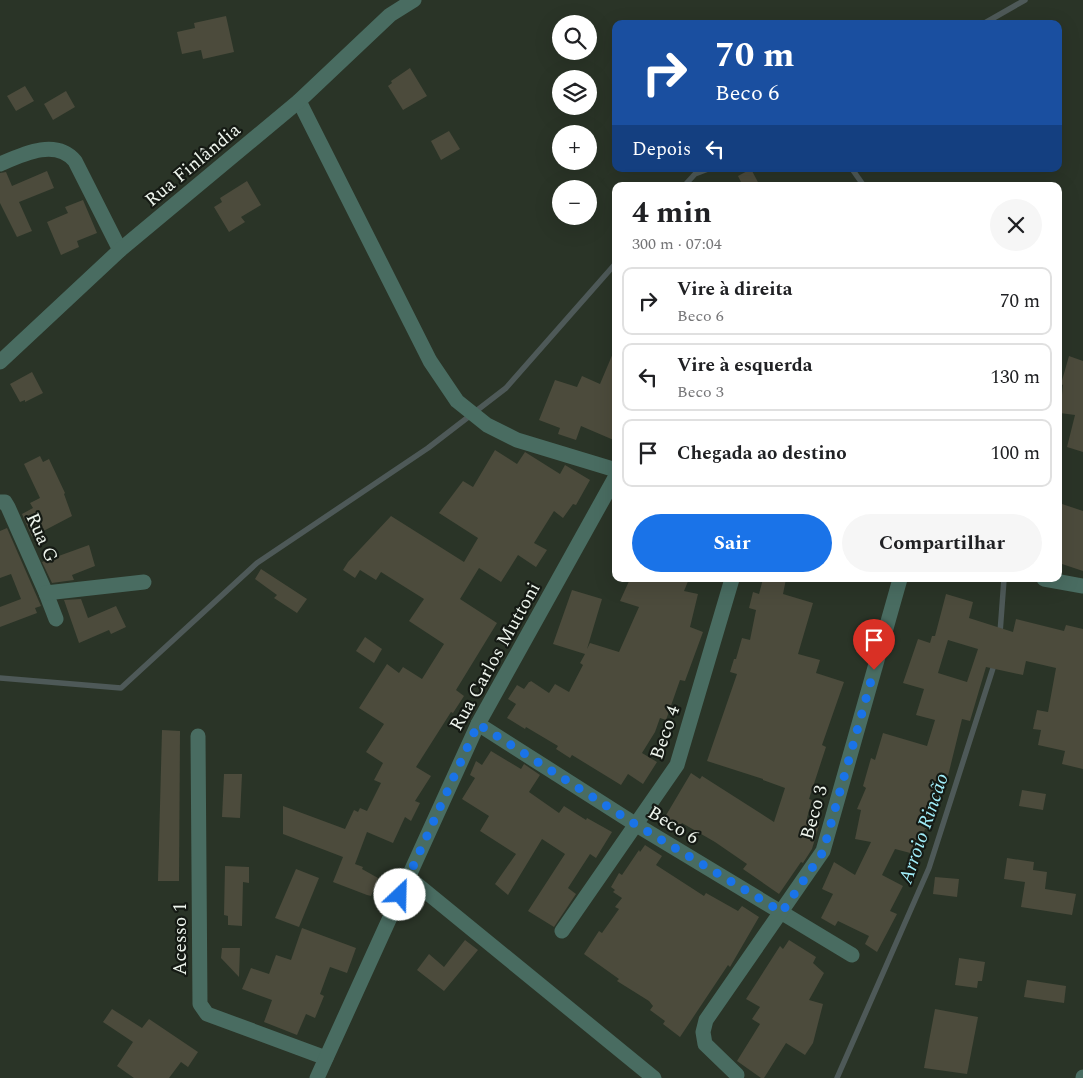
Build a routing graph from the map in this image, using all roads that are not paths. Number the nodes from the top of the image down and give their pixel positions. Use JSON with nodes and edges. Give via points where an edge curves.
{"nodes":[{"id":1,"x":414,"y":0,"type":"edge"},
{"id":2,"x":299,"y":101,"type":"junction"},
{"id":3,"x":0,"y":164,"type":"edge"},
{"id":4,"x":120,"y":250,"type":"junction"},
{"id":5,"x":0,"y":362,"type":"edge"},
{"id":6,"x":612,"y":469,"type":"edge"},
{"id":7,"x":612,"y":483,"type":"edge"},
{"id":8,"x":0,"y":502,"type":"edge"},
{"id":9,"x":144,"y":582,"type":"dead end"},
{"id":10,"x":731,"y":582,"type":"edge"},
{"id":11,"x":899,"y":582,"type":"edge"},
{"id":12,"x":1061,"y":582,"type":"edge"},
{"id":13,"x":1083,"y":586,"type":"edge"},
{"id":14,"x":46,"y":593,"type":"junction"},
{"id":15,"x":56,"y":619,"type":"dead end"},
{"id":16,"x":478,"y":724,"type":"junction"},
{"id":17,"x":198,"y":736,"type":"dead end"},
{"id":18,"x":635,"y":824,"type":"junction"},
{"id":19,"x":408,"y":877,"type":"junction"},
{"id":20,"x":782,"y":912,"type":"junction"},
{"id":21,"x":562,"y":931,"type":"dead end"},
{"id":22,"x":852,"y":955,"type":"dead end"},
{"id":23,"x":326,"y":1058,"type":"junction"},
{"id":24,"x":736,"y":1075,"type":"dead end"},
{"id":25,"x":317,"y":1078,"type":"edge"},
{"id":26,"x":654,"y":1078,"type":"edge"}],
"edges":[{"from":1,"to":2,"type":"street","name":"Rua Finlândia","via":[[390,15]]},
{"from":2,"to":4,"type":"street","name":"Rua Finlândia"},
{"from":2,"to":6,"type":"street","via":[[430,361],[457,400],[487,425],[517,440]]},
{"from":3,"to":4,"type":"street","via":[[45,150],[60,149],[69,153]]},
{"from":4,"to":5,"type":"street","name":"Rua Finlândia"},
{"from":7,"to":16,"type":"street","name":"Rua Carlos Muttoni"},
{"from":8,"to":14,"type":"street","name":"Rua G","via":[[5,502],[8,507]]},
{"from":9,"to":14,"type":"street"},
{"from":10,"to":18,"type":"street","name":"Beco 4","via":[[677,765]]},
{"from":11,"to":20,"type":"street","name":"Beco 3","via":[[823,852]]},
{"from":12,"to":13,"type":"street"},
{"from":14,"to":15,"type":"street","name":"Rua G"},
{"from":16,"to":18,"type":"street","name":"Beco 6"},
{"from":16,"to":19,"type":"street","name":"Rua Carlos Muttoni"},
{"from":17,"to":23,"type":"street","name":"Acesso 1","via":[[200,1004],[207,1014]]},
{"from":18,"to":20,"type":"street","name":"Beco 6"},
{"from":18,"to":21,"type":"street","name":"Beco 4"},
{"from":19,"to":23,"type":"street","name":"Rua Carlos Muttoni"},
{"from":19,"to":26,"type":"street"},
{"from":20,"to":22,"type":"street","name":"Beco 6"},
{"from":20,"to":24,"type":"street","name":"Beco 3","via":[[706,1020],[705,1044]]},
{"from":23,"to":25,"type":"street","name":"Rua Carlos Muttoni"}]}
